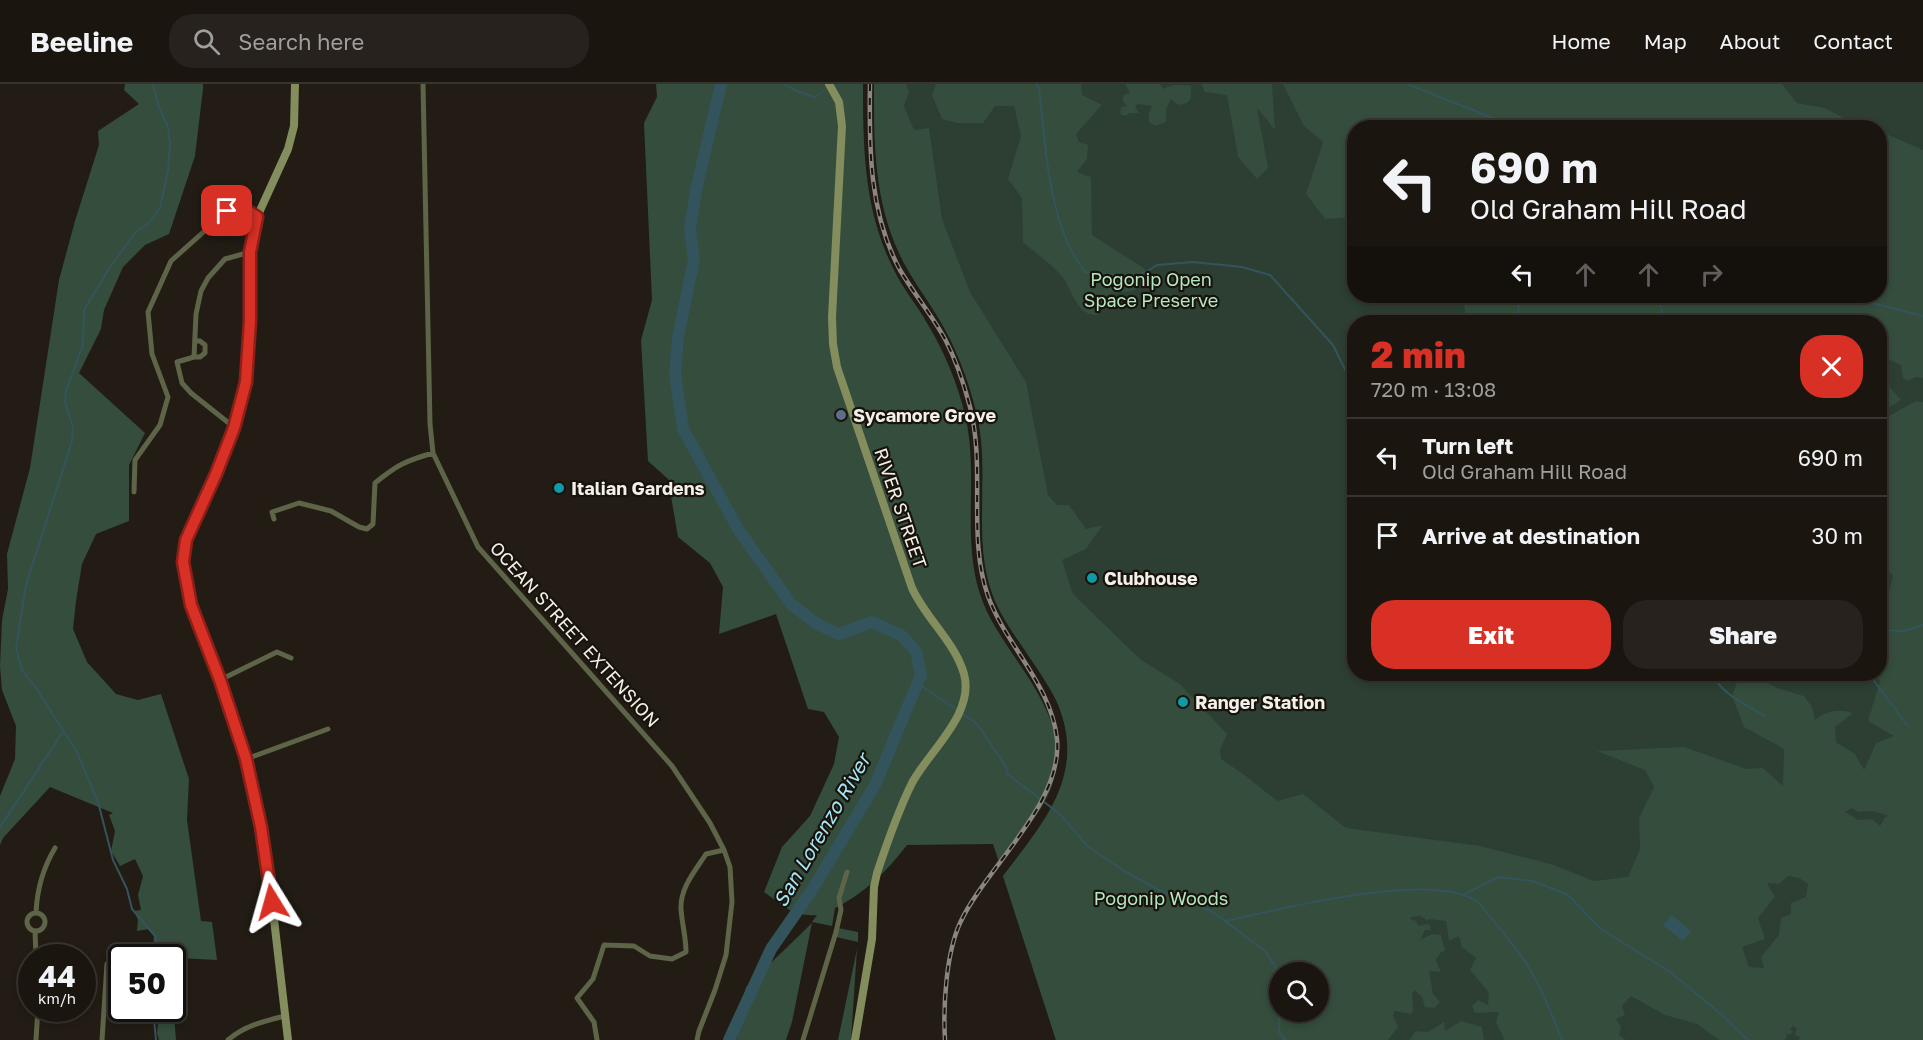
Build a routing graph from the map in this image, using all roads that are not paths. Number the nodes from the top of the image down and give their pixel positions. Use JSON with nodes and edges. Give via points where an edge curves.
{"nodes":[{"id":1,"x":295,"y":84,"type":"edge"},
{"id":2,"x":423,"y":84,"type":"edge"},
{"id":3,"x":829,"y":84,"type":"edge"},
{"id":4,"x":257,"y":217,"type":"junction"},
{"id":5,"x":250,"y":252,"type":"junction"},
{"id":6,"x":195,"y":341,"type":"junction"},
{"id":7,"x":194,"y":357,"type":"junction"},
{"id":8,"x":234,"y":428,"type":"junction"},
{"id":9,"x":433,"y":453,"type":"junction"},
{"id":10,"x":134,"y":492,"type":"dead end"},
{"id":11,"x":274,"y":519,"type":"dead end"},
{"id":12,"x":291,"y":658,"type":"dead end"},
{"id":13,"x":220,"y":680,"type":"junction"},
{"id":14,"x":328,"y":729,"type":"dead end"},
{"id":15,"x":246,"y":759,"type":"junction"},
{"id":16,"x":55,"y":848,"type":"dead end"},
{"id":17,"x":724,"y":850,"type":"junction"},
{"id":18,"x":847,"y":872,"type":"dead end"},
{"id":19,"x":36,"y":913,"type":"junction"},
{"id":20,"x":35,"y":931,"type":"junction"},
{"id":21,"x":36,"y":944,"type":"edge"},
{"id":22,"x":107,"y":964,"type":"dead end"},
{"id":23,"x":285,"y":1016,"type":"junction"},
{"id":24,"x":37,"y":1022,"type":"edge"},
{"id":25,"x":36,"y":1040,"type":"edge"},
{"id":26,"x":102,"y":1040,"type":"edge"},
{"id":27,"x":228,"y":1040,"type":"edge"},
{"id":28,"x":288,"y":1040,"type":"edge"},
{"id":29,"x":597,"y":1040,"type":"edge"},
{"id":30,"x":697,"y":1040,"type":"edge"},
{"id":31,"x":803,"y":1040,"type":"edge"},
{"id":32,"x":855,"y":1040,"type":"edge"}],
"edges":[{"from":1,"to":4,"type":"main road","via":[[294,126],[288,149]]},
{"from":2,"to":9,"type":"street","name":"OCEAN STREET EXTENSION"},
{"from":3,"to":32,"type":"main road","name":"RIVER STREET","via":[[839,102],[842,126],[832,317],[837,367],[912,588],[961,664],[966,682],[957,718],[917,774],[905,799],[874,887],[872,939]]},
{"from":4,"to":5,"type":"main road"},
{"from":4,"to":10,"type":"street","via":[[242,207],[227,211],[171,261],[148,312],[152,354],[168,397],[160,425],[135,460]]},
{"from":5,"to":6,"type":"street","via":[[225,259],[208,278],[196,314]]},
{"from":5,"to":8,"type":"main road","via":[[249,358]]},
{"from":6,"to":7,"type":"street"},
{"from":6,"to":7,"type":"street","via":[[205,345],[205,353]]},
{"from":7,"to":8,"type":"street","via":[[177,362],[182,383]]},
{"from":8,"to":13,"type":"main road","via":[[186,540],[183,562],[191,605]]},
{"from":9,"to":11,"type":"street","via":[[400,464],[375,483],[373,524],[367,530],[331,511],[299,503],[272,512]]},
{"from":9,"to":17,"type":"street","name":"OCEAN STREET EXTENSION","via":[[478,547],[672,766]]},
{"from":12,"to":13,"type":"street","via":[[277,652]]},
{"from":13,"to":15,"type":"main road"},
{"from":14,"to":15,"type":"street"},
{"from":15,"to":23,"type":"main road","via":[[263,837]]},
{"from":16,"to":19,"type":"street","via":[[44,867]]},
{"from":17,"to":29,"type":"street","via":[[706,854],[686,883],[681,907],[686,952],[672,959],[650,956],[634,946],[604,945],[593,978],[577,998],[594,1022]]},
{"from":17,"to":30,"type":"street","name":"OCEAN STREET EXTENSION","via":[[730,867],[732,902],[726,955]]},
{"from":18,"to":31,"type":"street","via":[[839,898],[841,910],[836,932]]},
{"from":19,"to":20,"type":"street","via":[[27,920]]},
{"from":19,"to":20,"type":"street","via":[[44,922]]},
{"from":20,"to":21,"type":"street"},
{"from":22,"to":26,"type":"street"},
{"from":23,"to":27,"type":"street","via":[[259,1022]]},
{"from":23,"to":28,"type":"main road"},
{"from":24,"to":25,"type":"street"}]}
